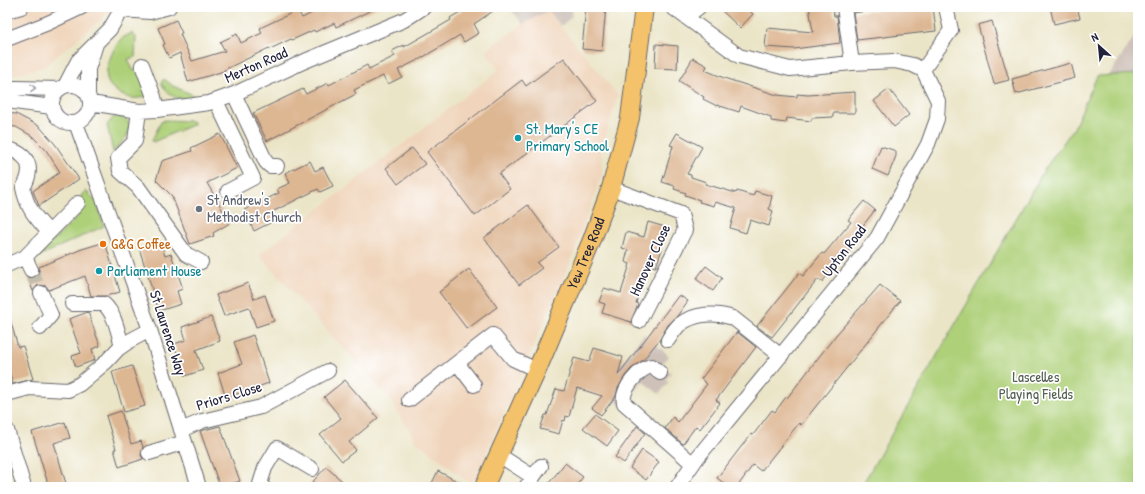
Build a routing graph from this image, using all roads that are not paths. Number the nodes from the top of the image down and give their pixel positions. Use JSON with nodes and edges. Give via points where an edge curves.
{"nodes":[{"id":1,"x":21,"y":7,"type":"edge"},
{"id":2,"x":82,"y":7,"type":"edge"},
{"id":3,"x":169,"y":7,"type":"edge"},
{"id":4,"x":424,"y":7,"type":"edge"},
{"id":5,"x":644,"y":7,"type":"edge"},
{"id":6,"x":672,"y":7,"type":"edge"},
{"id":7,"x":699,"y":7,"type":"edge"},
{"id":8,"x":844,"y":7,"type":"edge"},
{"id":9,"x":946,"y":7,"type":"edge"},
{"id":10,"x":121,"y":9,"type":"edge"},
{"id":11,"x":7,"y":12,"type":"edge"},
{"id":12,"x":686,"y":17,"type":"junction"},
{"id":13,"x":7,"y":39,"type":"edge"},
{"id":14,"x":96,"y":42,"type":"junction"},
{"id":15,"x":852,"y":63,"type":"junction"},
{"id":16,"x":142,"y":65,"type":"dead end"},
{"id":17,"x":923,"y":70,"type":"junction"},
{"id":18,"x":63,"y":87,"type":"junction"},
{"id":19,"x":7,"y":89,"type":"edge"},
{"id":20,"x":234,"y":94,"type":"junction"},
{"id":21,"x":90,"y":99,"type":"junction"},
{"id":22,"x":7,"y":101,"type":"edge"},
{"id":23,"x":216,"y":101,"type":"junction"},
{"id":24,"x":52,"y":107,"type":"junction"},
{"id":25,"x":157,"y":110,"type":"junction"},
{"id":26,"x":139,"y":111,"type":"junction"},
{"id":27,"x":76,"y":123,"type":"junction"},
{"id":28,"x":12,"y":150,"type":"dead end"},
{"id":29,"x":277,"y":166,"type":"dead end"},
{"id":30,"x":611,"y":188,"type":"junction"},
{"id":31,"x":228,"y":191,"type":"dead end"},
{"id":32,"x":78,"y":203,"type":"dead end"},
{"id":33,"x":49,"y":232,"type":"junction"},
{"id":34,"x":24,"y":257,"type":"junction"},
{"id":35,"x":201,"y":262,"type":"dead end"},
{"id":36,"x":7,"y":265,"type":"edge"},
{"id":37,"x":31,"y":270,"type":"tunnel mouth"},
{"id":38,"x":41,"y":293,"type":"tunnel mouth"},
{"id":39,"x":72,"y":304,"type":"dead end"},
{"id":40,"x":639,"y":321,"type":"dead end"},
{"id":41,"x":40,"y":328,"type":"dead end"},
{"id":42,"x":150,"y":330,"type":"junction"},
{"id":43,"x":668,"y":340,"type":"dead end"},
{"id":44,"x":122,"y":346,"type":"junction"},
{"id":45,"x":781,"y":356,"type":"junction"},
{"id":46,"x":458,"y":363,"type":"junction"},
{"id":47,"x":537,"y":370,"type":"junction"},
{"id":48,"x":328,"y":371,"type":"dead end"},
{"id":49,"x":660,"y":372,"type":"dead end"},
{"id":50,"x":474,"y":385,"type":"dead end"},
{"id":51,"x":7,"y":394,"type":"edge"},
{"id":52,"x":409,"y":400,"type":"dead end"},
{"id":53,"x":7,"y":430,"type":"edge"},
{"id":54,"x":183,"y":436,"type":"junction"},
{"id":55,"x":149,"y":453,"type":"dead end"},
{"id":56,"x":499,"y":455,"type":"junction"},
{"id":57,"x":692,"y":464,"type":"junction"},
{"id":58,"x":312,"y":469,"type":"dead end"},
{"id":59,"x":533,"y":477,"type":"edge"},
{"id":60,"x":259,"y":486,"type":"edge"},
{"id":61,"x":680,"y":486,"type":"edge"},
{"id":62,"x":24,"y":487,"type":"edge"},
{"id":63,"x":200,"y":487,"type":"edge"},
{"id":64,"x":484,"y":487,"type":"edge"}],
"edges":[{"from":1,"to":11,"type":"street"},
{"from":2,"to":13,"type":"street"},
{"from":3,"to":10,"type":"street","via":[[150,12]]},
{"from":4,"to":20,"type":"street","name":"Merton Road","via":[[404,20]]},
{"from":5,"to":30,"type":"main road","name":"Yew Tree Road","via":[[630,118]]},
{"from":6,"to":12,"type":"street"},
{"from":7,"to":12,"type":"street"},
{"from":8,"to":15,"type":"street"},
{"from":9,"to":17,"type":"street","via":[[951,30]]},
{"from":10,"to":14,"type":"street","via":[[110,29]]},
{"from":12,"to":15,"type":"street","via":[[739,56],[790,69]]},
{"from":14,"to":18,"type":"street","via":[[78,62]]},
{"from":14,"to":21,"type":"street","via":[[88,69]]},
{"from":15,"to":17,"type":"street","via":[[894,61],[914,65]]},
{"from":16,"to":25,"type":"street"},
{"from":17,"to":45,"type":"street","name":"Upton Road","via":[[938,101],[937,119],[928,144],[878,238]]},
{"from":19,"to":18,"type":"street","one_way":true},
{"from":18,"to":21,"type":"street","via":[[74,85],[82,88]]},
{"from":18,"to":24,"type":"street","via":[[55,94]]},
{"from":20,"to":23,"type":"street","name":"Merton Road"},
{"from":20,"to":29,"type":"street","via":[[266,162],[270,166]]},
{"from":21,"to":26,"type":"street","name":"Merton Road"},
{"from":21,"to":27,"type":"street","via":[[89,112],[84,119]]},
{"from":22,"to":24,"type":"street"},
{"from":23,"to":25,"type":"street","name":"Merton Road"},
{"from":23,"to":31,"type":"street","via":[[253,178]]},
{"from":24,"to":27,"type":"street","via":[[61,121]]},
{"from":25,"to":26,"type":"street","name":"Merton Road"},
{"from":26,"to":35,"type":"street","via":[[135,141],[118,158],[120,171],[138,187],[186,254]]},
{"from":27,"to":42,"type":"street","name":"St Laurence Way"},
{"from":28,"to":33,"type":"street","via":[[20,153],[28,163],[29,178],[23,188],[26,200],[36,218]]},
{"from":30,"to":40,"type":"street","name":"Hanover Close","via":[[681,214],[686,230]]},
{"from":30,"to":47,"type":"main road","name":"Yew Tree Road"},
{"from":32,"to":33,"type":"street"},
{"from":33,"to":34,"type":"street"},
{"from":34,"to":36,"type":"street"},
{"from":34,"to":37,"type":"street"},
{"from":38,"to":41,"type":"street","via":[[51,315]]},
{"from":39,"to":44,"type":"street","via":[[104,304],[109,308]]},
{"from":42,"to":44,"type":"street"},
{"from":42,"to":54,"type":"street","name":"St Laurence Way"},
{"from":43,"to":45,"type":"street","via":[[678,326],[687,320],[706,315],[723,315],[733,318]]},
{"from":44,"to":51,"type":"street","via":[[80,384],[68,390],[29,388]]},
{"from":45,"to":57,"type":"street","name":"Upton Road"},
{"from":46,"to":47,"type":"street","via":[[493,335],[513,359]]},
{"from":46,"to":50,"type":"street"},
{"from":46,"to":52,"type":"street"},
{"from":47,"to":56,"type":"main road","name":"Yew Tree Road"},
{"from":48,"to":54,"type":"street","name":"Priors Close","via":[[261,406],[202,420]]},
{"from":49,"to":57,"type":"street","via":[[652,366],[638,373],[624,392],[624,403]]},
{"from":53,"to":62,"type":"street"},
{"from":54,"to":55,"type":"street","name":"Priors Close"},
{"from":54,"to":63,"type":"street","name":"St Laurence Way"},
{"from":56,"to":59,"type":"street"},
{"from":56,"to":64,"type":"main road","name":"Yew Tree Road"},
{"from":57,"to":61,"type":"street","name":"Upton Road"},
{"from":58,"to":60,"type":"street","via":[[277,448],[265,468]]}]}
